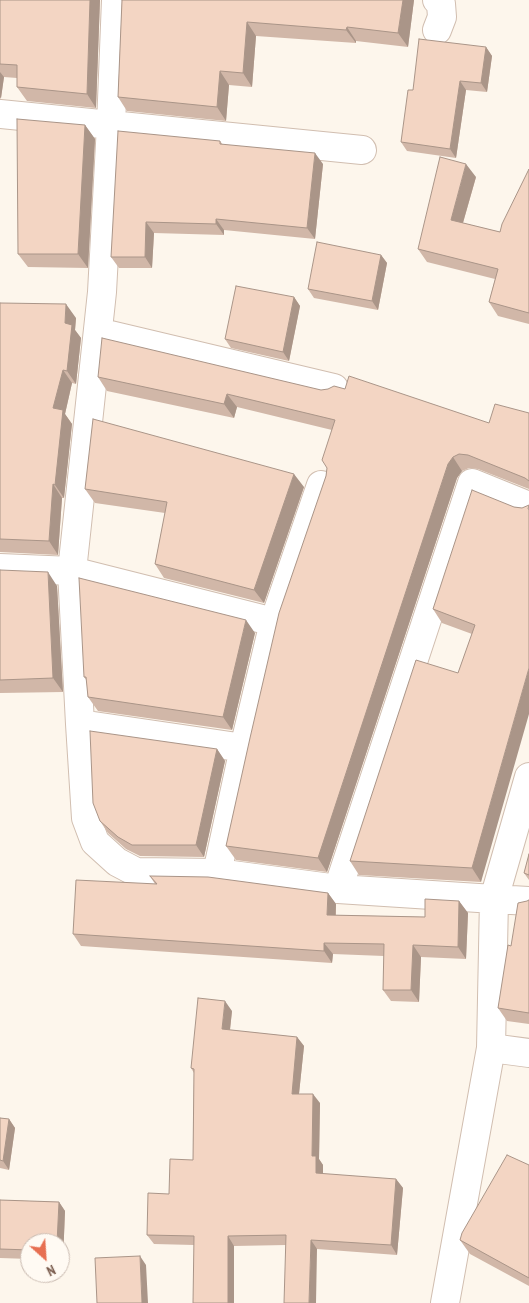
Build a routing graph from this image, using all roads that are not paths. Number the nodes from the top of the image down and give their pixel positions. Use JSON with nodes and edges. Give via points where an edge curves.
{"nodes":[{"id":1,"x":116,"y":0,"type":"edge"},
{"id":2,"x":437,"y":0,"type":"edge"},
{"id":3,"x":438,"y":30,"type":"dead end"},
{"id":4,"x":0,"y":114,"type":"edge"},
{"id":5,"x":111,"y":125,"type":"junction"},
{"id":6,"x":362,"y":150,"type":"dead end"},
{"id":7,"x":98,"y":332,"type":"junction"},
{"id":8,"x":334,"y":388,"type":"edge"},
{"id":9,"x":322,"y":485,"type":"edge"},
{"id":10,"x":529,"y":506,"type":"edge"},
{"id":11,"x":0,"y":568,"type":"edge"},
{"id":12,"x":72,"y":570,"type":"junction"},
{"id":13,"x":274,"y":622,"type":"junction"},
{"id":14,"x":80,"y":724,"type":"junction"},
{"id":15,"x":244,"y":748,"type":"junction"},
{"id":16,"x":529,"y":777,"type":"edge"},
{"id":17,"x":218,"y":874,"type":"junction"},
{"id":18,"x":338,"y":889,"type":"junction"},
{"id":19,"x":494,"y":899,"type":"junction"},
{"id":20,"x":529,"y":901,"type":"edge"},
{"id":21,"x":491,"y":1048,"type":"junction"},
{"id":22,"x":529,"y":1053,"type":"edge"},
{"id":23,"x":445,"y":1303,"type":"edge"}],
"edges":[{"from":1,"to":5,"type":"street"},
{"from":2,"to":3,"type":"street","via":[[441,4],[442,17]]},
{"from":4,"to":5,"type":"street"},
{"from":5,"to":6,"type":"street"},
{"from":5,"to":7,"type":"street"},
{"from":7,"to":8,"type":"street"},
{"from":7,"to":12,"type":"street"},
{"from":9,"to":13,"type":"street"},
{"from":10,"to":18,"type":"street","via":[[472,483]]},
{"from":11,"to":12,"type":"street"},
{"from":12,"to":13,"type":"street"},
{"from":12,"to":14,"type":"street"},
{"from":13,"to":15,"type":"street"},
{"from":14,"to":15,"type":"street"},
{"from":14,"to":17,"type":"street","via":[[86,818],[95,842],[117,862],[136,872]]},
{"from":15,"to":17,"type":"street"},
{"from":16,"to":19,"type":"street"},
{"from":17,"to":18,"type":"street"},
{"from":18,"to":19,"type":"street"},
{"from":19,"to":20,"type":"street"},
{"from":19,"to":21,"type":"street"},
{"from":21,"to":22,"type":"street"},
{"from":21,"to":23,"type":"street"}]}
